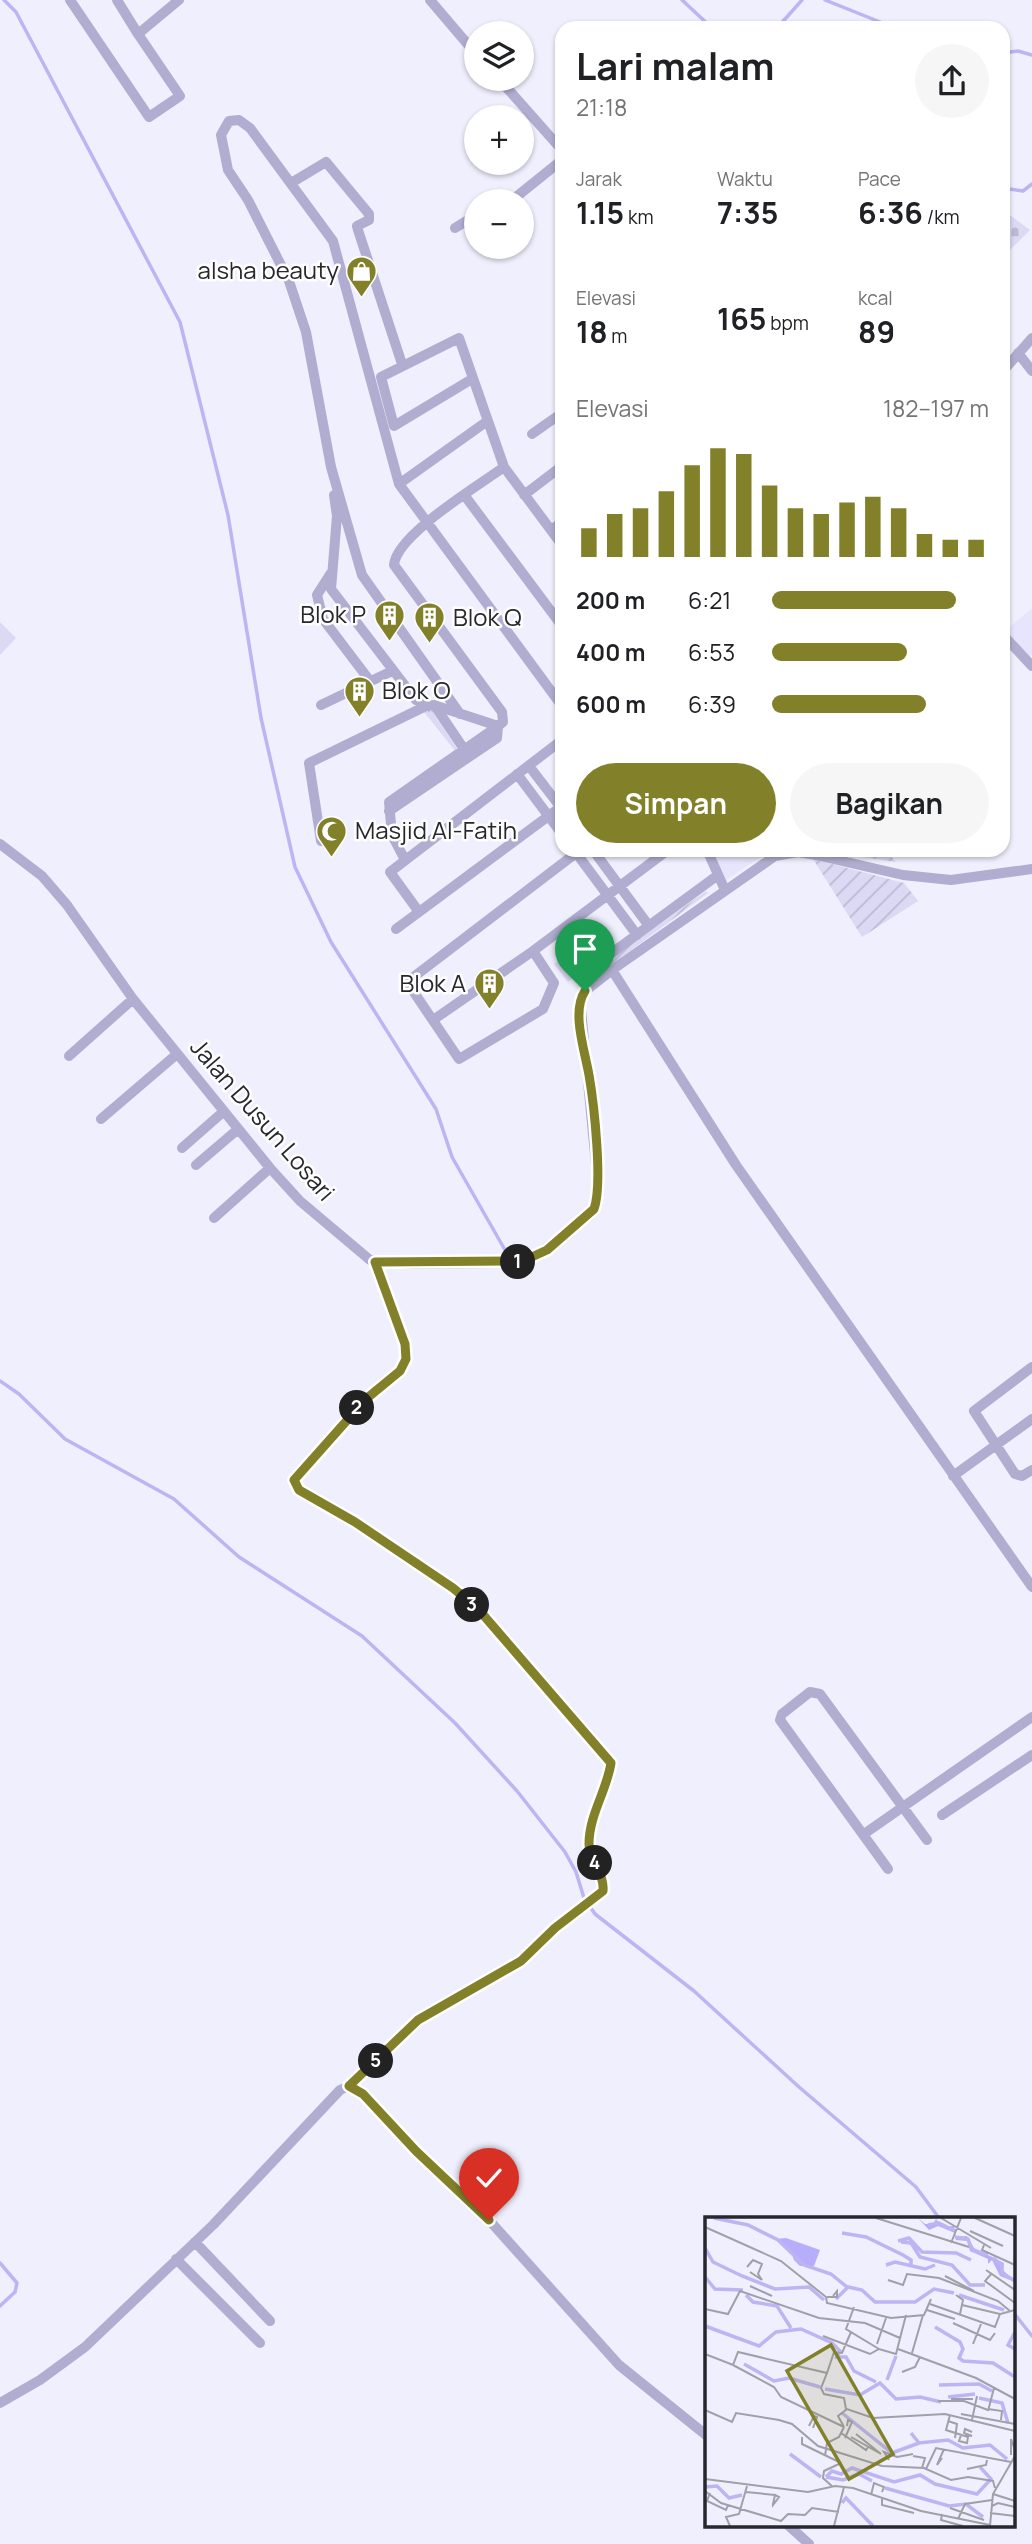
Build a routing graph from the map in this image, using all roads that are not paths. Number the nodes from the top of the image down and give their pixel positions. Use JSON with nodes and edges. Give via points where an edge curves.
{"nodes":[{"id":1,"x":71,"y":0,"type":"edge"},
{"id":2,"x":117,"y":0,"type":"edge"},
{"id":3,"x":430,"y":0,"type":"edge"},
{"id":4,"x":172,"y":2,"type":"edge"},
{"id":5,"x":138,"y":34,"type":"junction"},
{"id":6,"x":464,"y":40,"type":"edge"},
{"id":7,"x":510,"y":91,"type":"edge"},
{"id":8,"x":555,"y":142,"type":"edge"},
{"id":9,"x":555,"y":166,"type":"edge"},
{"id":10,"x":291,"y":183,"type":"junction"},
{"id":11,"x":526,"y":189,"type":"edge"},
{"id":12,"x":464,"y":222,"type":"edge"},
{"id":13,"x":455,"y":228,"type":"dead end"},
{"id":14,"x":1032,"y":338,"type":"edge"},
{"id":15,"x":1018,"y":353,"type":"junction"},
{"id":16,"x":1010,"y":363,"type":"edge"},
{"id":17,"x":402,"y":364,"type":"junction"},
{"id":18,"x":1032,"y":371,"type":"edge"},
{"id":19,"x":472,"y":379,"type":"junction"},
{"id":20,"x":555,"y":418,"type":"edge"},
{"id":21,"x":486,"y":422,"type":"junction"},
{"id":22,"x":532,"y":434,"type":"dead end"},
{"id":23,"x":331,"y":467,"type":"junction"},
{"id":24,"x":504,"y":467,"type":"junction"},
{"id":25,"x":555,"y":471,"type":"edge"},
{"id":26,"x":399,"y":484,"type":"junction"},
{"id":27,"x":524,"y":495,"type":"junction"},
{"id":28,"x":465,"y":496,"type":"junction"},
{"id":29,"x":427,"y":524,"type":"junction"},
{"id":30,"x":555,"y":527,"type":"edge"},
{"id":31,"x":551,"y":530,"type":"junction"},
{"id":32,"x":555,"y":535,"type":"edge"},
{"id":33,"x":332,"y":571,"type":"junction"},
{"id":34,"x":555,"y":617,"type":"edge"},
{"id":35,"x":1010,"y":642,"type":"edge"},
{"id":36,"x":1032,"y":666,"type":"edge"},
{"id":37,"x":392,"y":671,"type":"junction"},
{"id":38,"x":370,"y":681,"type":"junction"},
{"id":39,"x":555,"y":697,"type":"edge"},
{"id":40,"x":321,"y":705,"type":"dead end"},
{"id":41,"x":430,"y":706,"type":"junction"},
{"id":42,"x":460,"y":714,"type":"junction"},
{"id":43,"x":448,"y":723,"type":"junction"},
{"id":44,"x":498,"y":726,"type":"junction"},
{"id":45,"x":555,"y":745,"type":"edge"},
{"id":46,"x":464,"y":749,"type":"junction"},
{"id":47,"x":529,"y":765,"type":"junction"},
{"id":48,"x":517,"y":774,"type":"junction"},
{"id":49,"x":555,"y":799,"type":"edge"},
{"id":50,"x":389,"y":811,"type":"junction"},
{"id":51,"x":555,"y":811,"type":"edge"},
{"id":52,"x":548,"y":816,"type":"junction"},
{"id":53,"x":555,"y":825,"type":"edge"},
{"id":54,"x":321,"y":841,"type":"dead end"},
{"id":55,"x":0,"y":844,"type":"edge"},
{"id":56,"x":569,"y":857,"type":"edge"},
{"id":57,"x":581,"y":857,"type":"edge"},
{"id":58,"x":598,"y":857,"type":"edge"},
{"id":59,"x":659,"y":857,"type":"edge"},
{"id":60,"x":710,"y":857,"type":"edge"},
{"id":61,"x":774,"y":857,"type":"edge"},
{"id":62,"x":822,"y":857,"type":"edge"},
{"id":63,"x":405,"y":860,"type":"junction"},
{"id":64,"x":1032,"y":869,"type":"edge"},
{"id":65,"x":718,"y":875,"type":"junction"},
{"id":66,"x":620,"y":886,"type":"junction"},
{"id":67,"x":725,"y":890,"type":"junction"},
{"id":68,"x":607,"y":895,"type":"junction"},
{"id":69,"x":419,"y":912,"type":"junction"},
{"id":70,"x":649,"y":926,"type":"junction"},
{"id":71,"x":396,"y":929,"type":"dead end"},
{"id":72,"x":637,"y":935,"type":"junction"},
{"id":73,"x":533,"y":951,"type":"junction"},
{"id":74,"x":612,"y":970,"type":"junction"},
{"id":75,"x":585,"y":991,"type":"junction"},
{"id":76,"x":133,"y":999,"type":"junction"},
{"id":77,"x":433,"y":1020,"type":"junction"},
{"id":78,"x":177,"y":1054,"type":"junction"},
{"id":79,"x":69,"y":1056,"type":"dead end"},
{"id":80,"x":223,"y":1112,"type":"junction"},
{"id":81,"x":102,"y":1119,"type":"dead end"},
{"id":82,"x":237,"y":1129,"type":"junction"},
{"id":83,"x":181,"y":1148,"type":"dead end"},
{"id":84,"x":196,"y":1166,"type":"dead end"},
{"id":85,"x":270,"y":1168,"type":"junction"},
{"id":86,"x":214,"y":1218,"type":"dead end"},
{"id":87,"x":375,"y":1262,"type":"junction"},
{"id":88,"x":1032,"y":1367,"type":"edge"},
{"id":89,"x":1032,"y":1419,"type":"edge"},
{"id":90,"x":996,"y":1446,"type":"junction"},
{"id":91,"x":1032,"y":1470,"type":"edge"},
{"id":92,"x":953,"y":1476,"type":"junction"},
{"id":93,"x":1032,"y":1587,"type":"edge"},
{"id":94,"x":1032,"y":1717,"type":"edge"},
{"id":95,"x":1032,"y":1755,"type":"edge"},
{"id":96,"x":902,"y":1807,"type":"junction"},
{"id":97,"x":942,"y":1815,"type":"dead end"},
{"id":98,"x":864,"y":1834,"type":"junction"},
{"id":99,"x":927,"y":1840,"type":"dead end"},
{"id":100,"x":888,"y":1869,"type":"dead end"},
{"id":101,"x":349,"y":2086,"type":"junction"},
{"id":102,"x":195,"y":2242,"type":"junction"},
{"id":103,"x":176,"y":2259,"type":"junction"},
{"id":104,"x":270,"y":2321,"type":"dead end"},
{"id":105,"x":260,"y":2343,"type":"dead end"},
{"id":106,"x":0,"y":2403,"type":"edge"},
{"id":107,"x":705,"y":2434,"type":"edge"},
{"id":108,"x":789,"y":2526,"type":"edge"},
{"id":109,"x":809,"y":2544,"type":"edge"}],
"edges":[{"from":1,"to":5,"type":"street","via":[[149,117],[180,96]]},
{"from":2,"to":5,"type":"street"},
{"from":3,"to":6,"type":"street"},
{"from":4,"to":5,"type":"street"},
{"from":7,"to":8,"type":"street"},
{"from":9,"to":11,"type":"street"},
{"from":10,"to":17,"type":"street","via":[[326,162],[369,214],[369,220],[357,226]]},
{"from":10,"to":23,"type":"street","via":[[250,128],[239,120],[229,121],[223,128],[228,170],[289,281],[306,332]]},
{"from":10,"to":26,"type":"street","via":[[332,241]]},
{"from":12,"to":13,"type":"street"},
{"from":14,"to":15,"type":"street"},
{"from":15,"to":16,"type":"street"},
{"from":15,"to":18,"type":"street"},
{"from":17,"to":19,"type":"street","via":[[459,338]]},
{"from":17,"to":19,"type":"street","via":[[381,377],[394,426]]},
{"from":19,"to":21,"type":"street"},
{"from":20,"to":22,"type":"street"},
{"from":21,"to":24,"type":"street"},
{"from":21,"to":26,"type":"street"},
{"from":23,"to":33,"type":"street","via":[[337,516]]},
{"from":23,"to":42,"type":"street","via":[[362,575]]},
{"from":24,"to":27,"type":"street"},
{"from":24,"to":28,"type":"street"},
{"from":25,"to":27,"type":"street"},
{"from":26,"to":29,"type":"street"},
{"from":27,"to":31,"type":"street"},
{"from":28,"to":29,"type":"street"},
{"from":28,"to":34,"type":"street"},
{"from":29,"to":39,"type":"street"},
{"from":29,"to":44,"type":"street","via":[[407,538],[394,556],[394,565],[502,712],[503,722]]},
{"from":30,"to":31,"type":"street"},
{"from":31,"to":32,"type":"street"},
{"from":33,"to":37,"type":"street","via":[[331,589]]},
{"from":33,"to":38,"type":"street","via":[[317,595],[323,619]]},
{"from":35,"to":36,"type":"street"},
{"from":37,"to":38,"type":"street"},
{"from":37,"to":41,"type":"street","via":[[416,700]]},
{"from":38,"to":40,"type":"street"},
{"from":41,"to":42,"type":"street"},
{"from":41,"to":43,"type":"street"},
{"from":41,"to":54,"type":"street","via":[[310,763]]},
{"from":42,"to":43,"type":"street"},
{"from":42,"to":44,"type":"street"},
{"from":43,"to":46,"type":"street"},
{"from":44,"to":46,"type":"street"},
{"from":44,"to":50,"type":"street","via":[[497,738]]},
{"from":45,"to":47,"type":"street"},
{"from":46,"to":50,"type":"street","via":[[389,802]]},
{"from":47,"to":48,"type":"street"},
{"from":47,"to":49,"type":"street"},
{"from":48,"to":52,"type":"street"},
{"from":48,"to":63,"type":"street"},
{"from":50,"to":63,"type":"street","via":[[392,835]]},
{"from":51,"to":52,"type":"street"},
{"from":52,"to":53,"type":"street"},
{"from":52,"to":69,"type":"street"},
{"from":55,"to":76,"type":"street","name":"Jalan Dusun Losari","via":[[50,886]]},
{"from":56,"to":77,"type":"street","via":[[407,982]]},
{"from":57,"to":68,"type":"street"},
{"from":58,"to":66,"type":"street"},
{"from":59,"to":66,"type":"street"},
{"from":60,"to":65,"type":"street"},
{"from":61,"to":67,"type":"street"},
{"from":62,"to":64,"type":"street","via":[[921,878],[964,879]]},
{"from":63,"to":69,"type":"street","via":[[390,872]]},
{"from":65,"to":67,"type":"street"},
{"from":65,"to":70,"type":"street"},
{"from":66,"to":68,"type":"street"},
{"from":66,"to":70,"type":"street"},
{"from":67,"to":74,"type":"street"},
{"from":68,"to":72,"type":"street"},
{"from":68,"to":73,"type":"street"},
{"from":69,"to":71,"type":"street"},
{"from":70,"to":72,"type":"street"},
{"from":72,"to":75,"type":"street","via":[[590,969],[584,978]]},
{"from":73,"to":77,"type":"street"},
{"from":73,"to":77,"type":"street","via":[[554,983],[543,1009],[459,1059]]},
{"from":74,"to":75,"type":"street"},
{"from":74,"to":92,"type":"street","via":[[736,1166]]},
{"from":75,"to":87,"type":"street","via":[[579,1006],[591,1084],[597,1175],[597,1201],[590,1215],[547,1250],[523,1261]]},
{"from":76,"to":78,"type":"street","name":"Jalan Dusun Losari"},
{"from":76,"to":79,"type":"street"},
{"from":78,"to":80,"type":"street","name":"Jalan Dusun Losari"},
{"from":78,"to":81,"type":"street"},
{"from":80,"to":82,"type":"street","name":"Jalan Dusun Losari"},
{"from":80,"to":83,"type":"street"},
{"from":82,"to":84,"type":"street"},
{"from":82,"to":85,"type":"street","name":"Jalan Dusun Losari"},
{"from":85,"to":86,"type":"street"},
{"from":85,"to":87,"type":"street","name":"Jalan Dusun Losari","via":[[300,1201]]},
{"from":87,"to":101,"type":"street","via":[[405,1344],[406,1359],[400,1371],[366,1399],[298,1473],[295,1486],[366,1529],[479,1610],[611,1763],[589,1844],[604,1882],[603,1891],[505,1972],[418,2020]]},
{"from":88,"to":90,"type":"street","via":[[975,1408]]},
{"from":89,"to":90,"type":"street"},
{"from":90,"to":91,"type":"street","via":[[1015,1474],[1022,1476]]},
{"from":90,"to":92,"type":"street"},
{"from":92,"to":93,"type":"street"},
{"from":94,"to":96,"type":"street"},
{"from":95,"to":97,"type":"street"},
{"from":96,"to":98,"type":"street"},
{"from":96,"to":98,"type":"street","via":[[820,1694],[810,1692],[780,1720]]},
{"from":96,"to":99,"type":"street"},
{"from":98,"to":100,"type":"street"},
{"from":101,"to":102,"type":"street","via":[[331,2098]]},
{"from":101,"to":107,"type":"street","via":[[363,2094],[489,2220],[618,2365]]},
{"from":102,"to":103,"type":"street"},
{"from":102,"to":104,"type":"street"},
{"from":103,"to":105,"type":"street"},
{"from":103,"to":106,"type":"street","via":[[85,2347]]},
{"from":108,"to":109,"type":"street"}]}
